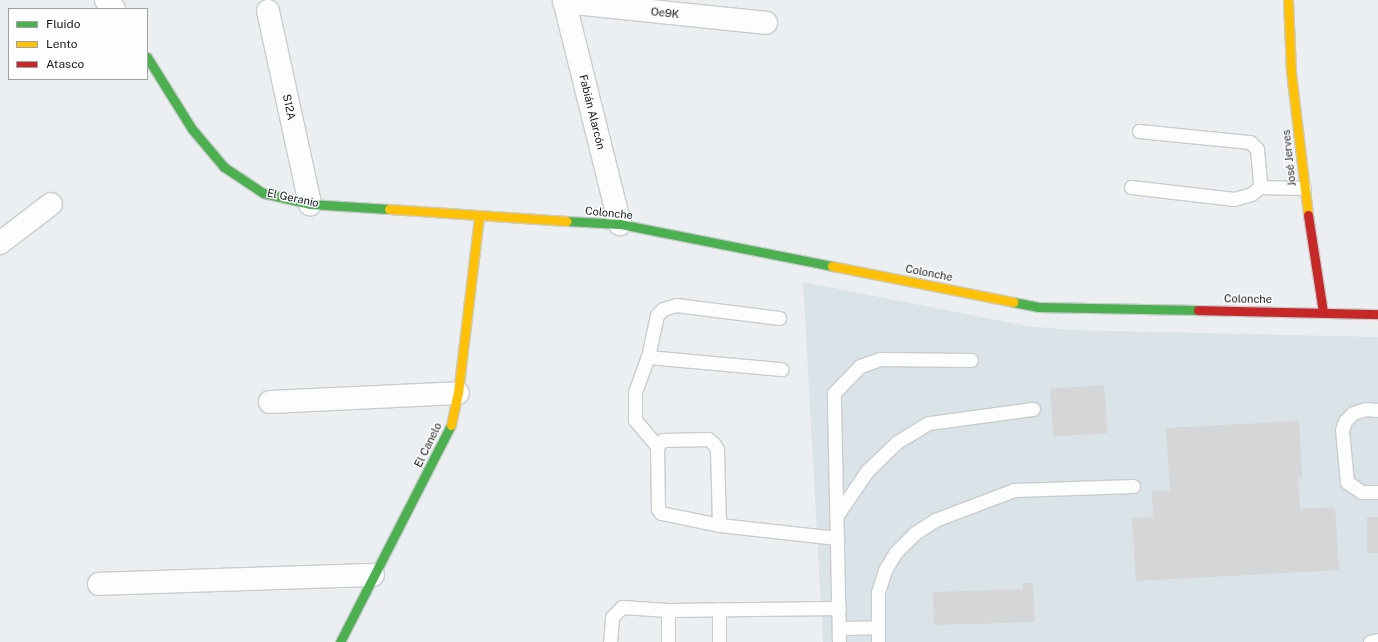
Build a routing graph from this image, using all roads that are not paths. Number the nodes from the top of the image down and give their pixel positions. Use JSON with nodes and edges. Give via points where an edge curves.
{"nodes":[{"id":1,"x":106,"y":0,"type":"edge"},
{"id":2,"x":1288,"y":0,"type":"edge"},
{"id":3,"x":564,"y":1,"type":"edge"},
{"id":4,"x":113,"y":8,"type":"edge"},
{"id":5,"x":268,"y":11,"type":"dead end"},
{"id":6,"x":766,"y":23,"type":"dead end"},
{"id":7,"x":148,"y":59,"type":"edge"},
{"id":8,"x":1139,"y":131,"type":"dead end"},
{"id":9,"x":1130,"y":187,"type":"dead end"},
{"id":10,"x":1260,"y":188,"type":"junction"},
{"id":11,"x":1304,"y":188,"type":"junction"},
{"id":12,"x":51,"y":204,"type":"dead end"},
{"id":13,"x":310,"y":204,"type":"junction"},
{"id":14,"x":479,"y":216,"type":"junction"},
{"id":15,"x":620,"y":224,"type":"junction"},
{"id":16,"x":0,"y":243,"type":"edge"},
{"id":17,"x":1323,"y":312,"type":"junction"},
{"id":18,"x":1378,"y":314,"type":"edge"},
{"id":19,"x":779,"y":318,"type":"dead end"},
{"id":20,"x":648,"y":357,"type":"junction"},
{"id":21,"x":971,"y":360,"type":"dead end"},
{"id":22,"x":781,"y":369,"type":"dead end"},
{"id":23,"x":458,"y":393,"type":"junction"},
{"id":24,"x":270,"y":402,"type":"dead end"},
{"id":25,"x":1033,"y":409,"type":"dead end"},
{"id":26,"x":1378,"y":410,"type":"edge"},
{"id":27,"x":657,"y":446,"type":"junction"},
{"id":28,"x":1133,"y":486,"type":"dead end"},
{"id":29,"x":1378,"y":492,"type":"edge"},
{"id":30,"x":837,"y":515,"type":"junction"},
{"id":31,"x":719,"y":525,"type":"junction"},
{"id":32,"x":837,"y":538,"type":"junction"},
{"id":33,"x":373,"y":575,"type":"junction"},
{"id":34,"x":99,"y":584,"type":"dead end"},
{"id":35,"x":839,"y":608,"type":"junction"},
{"id":36,"x":718,"y":609,"type":"junction"},
{"id":37,"x":668,"y":610,"type":"junction"},
{"id":38,"x":878,"y":627,"type":"junction"},
{"id":39,"x":839,"y":628,"type":"junction"},
{"id":40,"x":1378,"y":640,"type":"edge"},
{"id":41,"x":340,"y":642,"type":"edge"},
{"id":42,"x":610,"y":642,"type":"edge"},
{"id":43,"x":668,"y":642,"type":"edge"},
{"id":44,"x":719,"y":642,"type":"edge"},
{"id":45,"x":839,"y":642,"type":"edge"},
{"id":46,"x":878,"y":642,"type":"edge"},
{"id":47,"x":1370,"y":642,"type":"edge"}],
"edges":[{"from":1,"to":4,"type":"street"},
{"from":2,"to":11,"type":"street","name":"José Jerves","via":[[1291,72]]},
{"from":3,"to":6,"type":"street","name":"Oe9K"},
{"from":3,"to":15,"type":"street","name":"Fabián Alarcón"},
{"from":5,"to":13,"type":"street","name":"S12A"},
{"from":7,"to":13,"type":"street","name":"El Geranio","via":[[192,129],[224,167],[263,193]]},
{"from":8,"to":10,"type":"lane","via":[[1250,142],[1257,149]]},
{"from":9,"to":10,"type":"lane","via":[[1234,199],[1251,194]]},
{"from":10,"to":11,"type":"lane"},
{"from":11,"to":17,"type":"street","name":"José Jerves"},
{"from":12,"to":16,"type":"street"},
{"from":13,"to":14,"type":"street","name":"El Geranio"},
{"from":14,"to":15,"type":"street","name":"Colonche"},
{"from":14,"to":23,"type":"street","name":"El Canelo"},
{"from":15,"to":17,"type":"street","name":"Colonche","via":[[1038,307]]},
{"from":17,"to":18,"type":"street","name":"Colonche"},
{"from":19,"to":20,"type":"lane","via":[[676,305],[663,309],[657,315]]},
{"from":20,"to":22,"type":"lane"},
{"from":20,"to":27,"type":"lane","via":[[635,392],[635,420]]},
{"from":21,"to":30,"type":"lane","via":[[880,359],[860,366],[847,377],[834,393]]},
{"from":23,"to":24,"type":"street"},
{"from":23,"to":33,"type":"street","name":"El Canelo","via":[[450,432]]},
{"from":25,"to":30,"type":"lane","via":[[929,423],[897,442],[867,471]]},
{"from":26,"to":29,"type":"lane","via":[[1366,408],[1353,413],[1342,430],[1346,482],[1362,492]]},
{"from":27,"to":31,"type":"lane","via":[[658,509],[667,516]]},
{"from":27,"to":31,"type":"lane","via":[[663,440],[708,439],[713,443],[717,449]]},
{"from":28,"to":38,"type":"lane","via":[[1014,490],[935,520],[905,543],[886,570],[878,592]]},
{"from":30,"to":32,"type":"lane"},
{"from":31,"to":32,"type":"lane"},
{"from":32,"to":35,"type":"lane"},
{"from":33,"to":34,"type":"street"},
{"from":33,"to":41,"type":"street","name":"El Canelo"},
{"from":35,"to":36,"type":"lane"},
{"from":35,"to":39,"type":"lane"},
{"from":36,"to":37,"type":"lane"},
{"from":36,"to":44,"type":"lane"},
{"from":37,"to":42,"type":"lane","via":[[622,607],[612,617]]},
{"from":37,"to":43,"type":"lane"},
{"from":38,"to":39,"type":"lane"},
{"from":38,"to":46,"type":"lane"},
{"from":39,"to":45,"type":"lane"},
{"from":40,"to":47,"type":"lane"}]}
